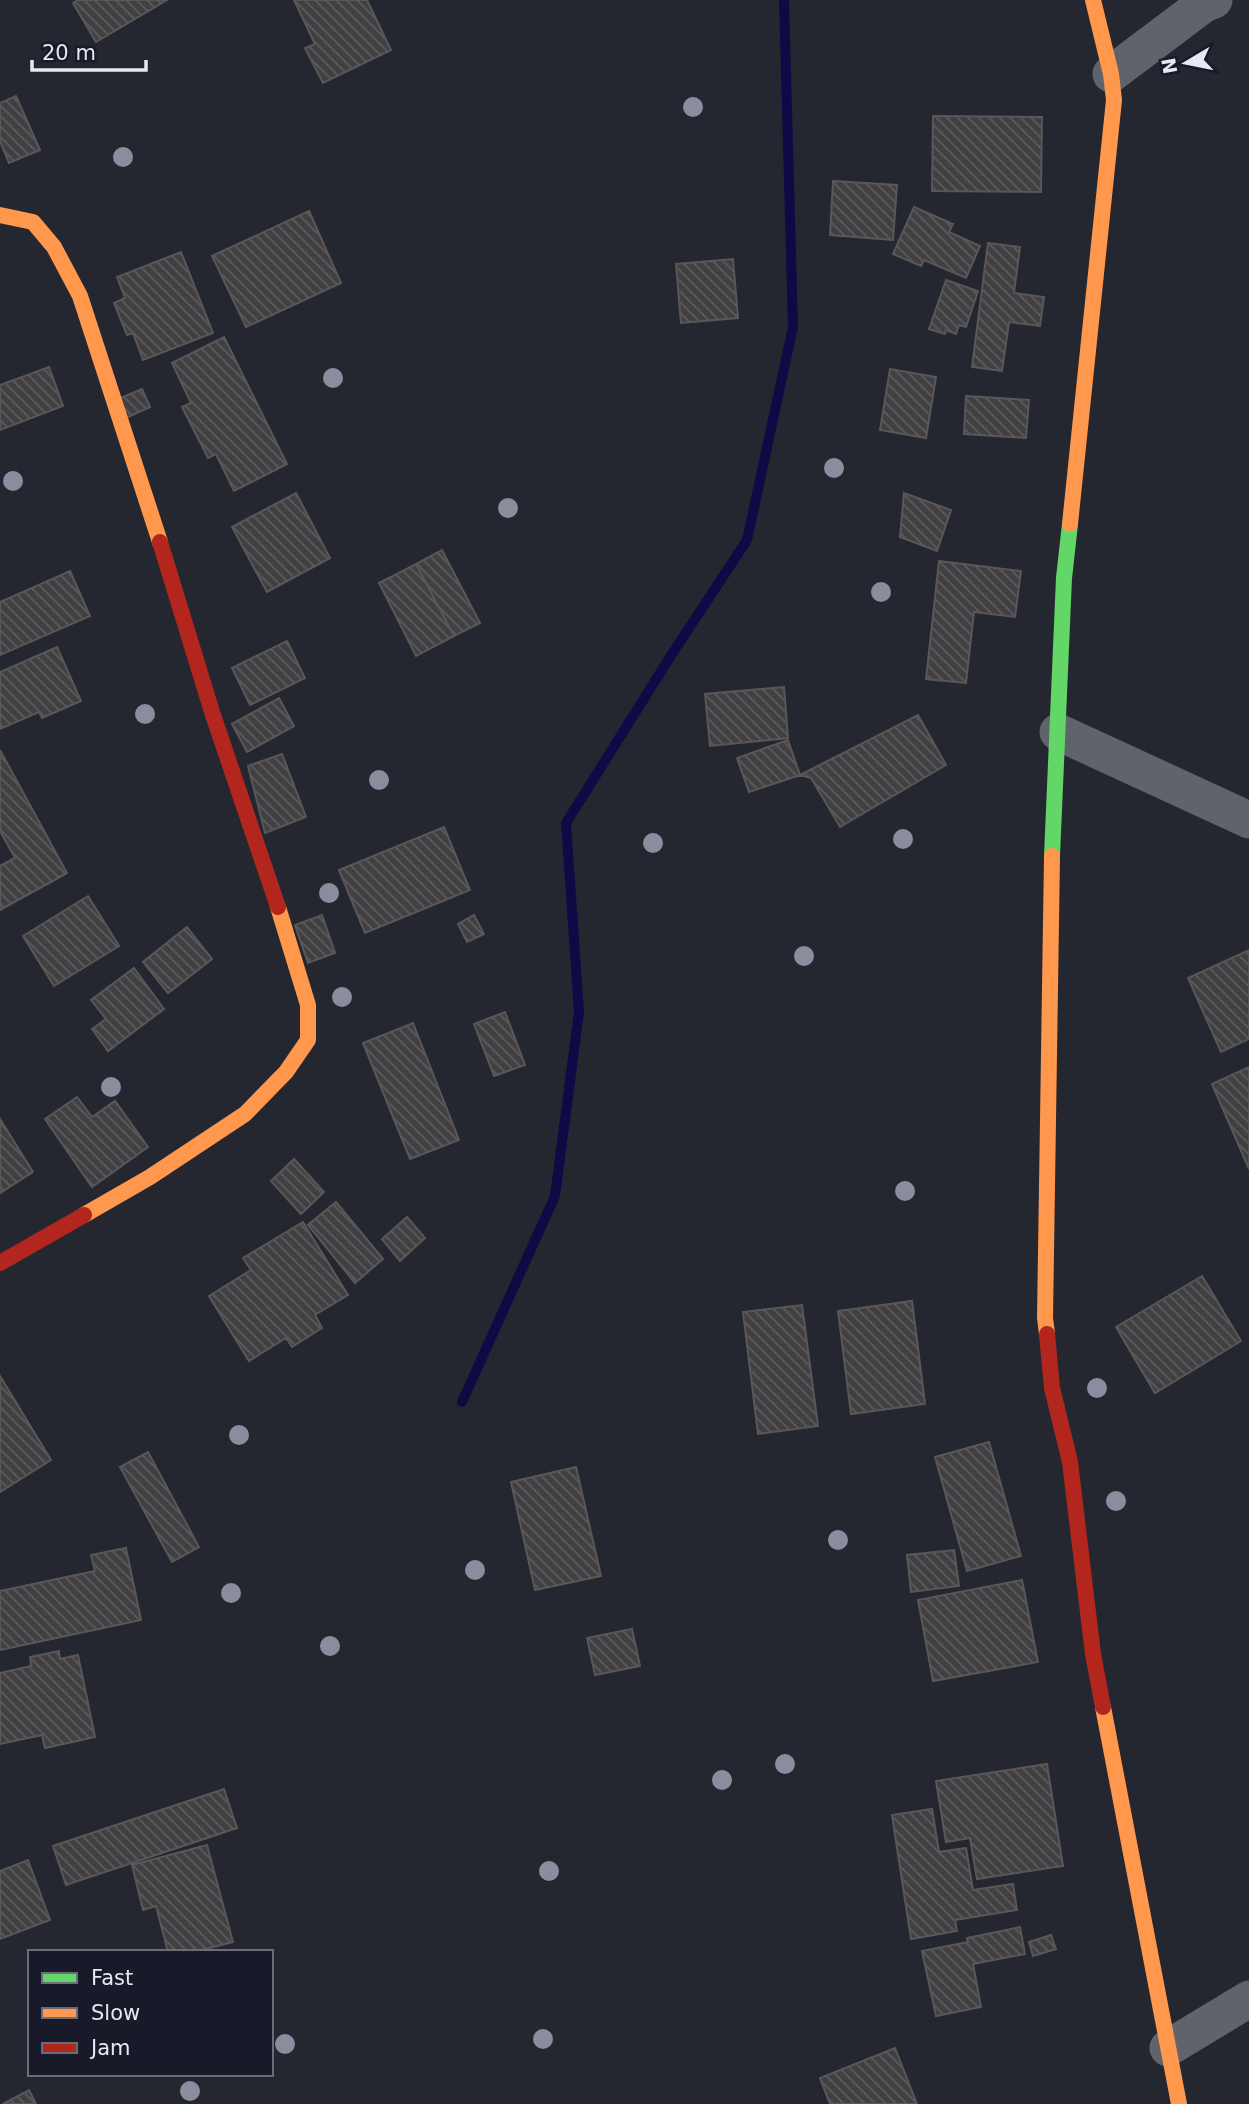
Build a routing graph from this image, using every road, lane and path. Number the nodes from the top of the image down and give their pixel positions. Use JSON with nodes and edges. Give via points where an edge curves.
{"nodes":[{"id":1,"x":1093,"y":0,"type":"edge"},
{"id":2,"x":1214,"y":0,"type":"edge"},
{"id":3,"x":1111,"y":74,"type":"junction"},
{"id":4,"x":0,"y":215,"type":"edge"},
{"id":5,"x":1058,"y":732,"type":"junction"},
{"id":6,"x":1249,"y":820,"type":"edge"},
{"id":7,"x":0,"y":1263,"type":"edge"},
{"id":8,"x":1249,"y":1999,"type":"edge"},
{"id":9,"x":1168,"y":2048,"type":"junction"},
{"id":10,"x":1179,"y":2104,"type":"edge"}],
"edges":[{"from":1,"to":3,"type":"street"},
{"from":2,"to":3,"type":"street"},
{"from":3,"to":5,"type":"street","via":[[1114,100],[1064,578]]},
{"from":4,"to":7,"type":"street","via":[[33,222],[54,247],[80,296],[293,953],[308,1005],[308,1029],[307,1040],[286,1072],[245,1114],[150,1177]]},
{"from":5,"to":6,"type":"street"},
{"from":5,"to":9,"type":"street","via":[[1051,869],[1045,1318],[1052,1388],[1070,1462],[1093,1654]]},
{"from":8,"to":9,"type":"street"},
{"from":9,"to":10,"type":"street"}]}
